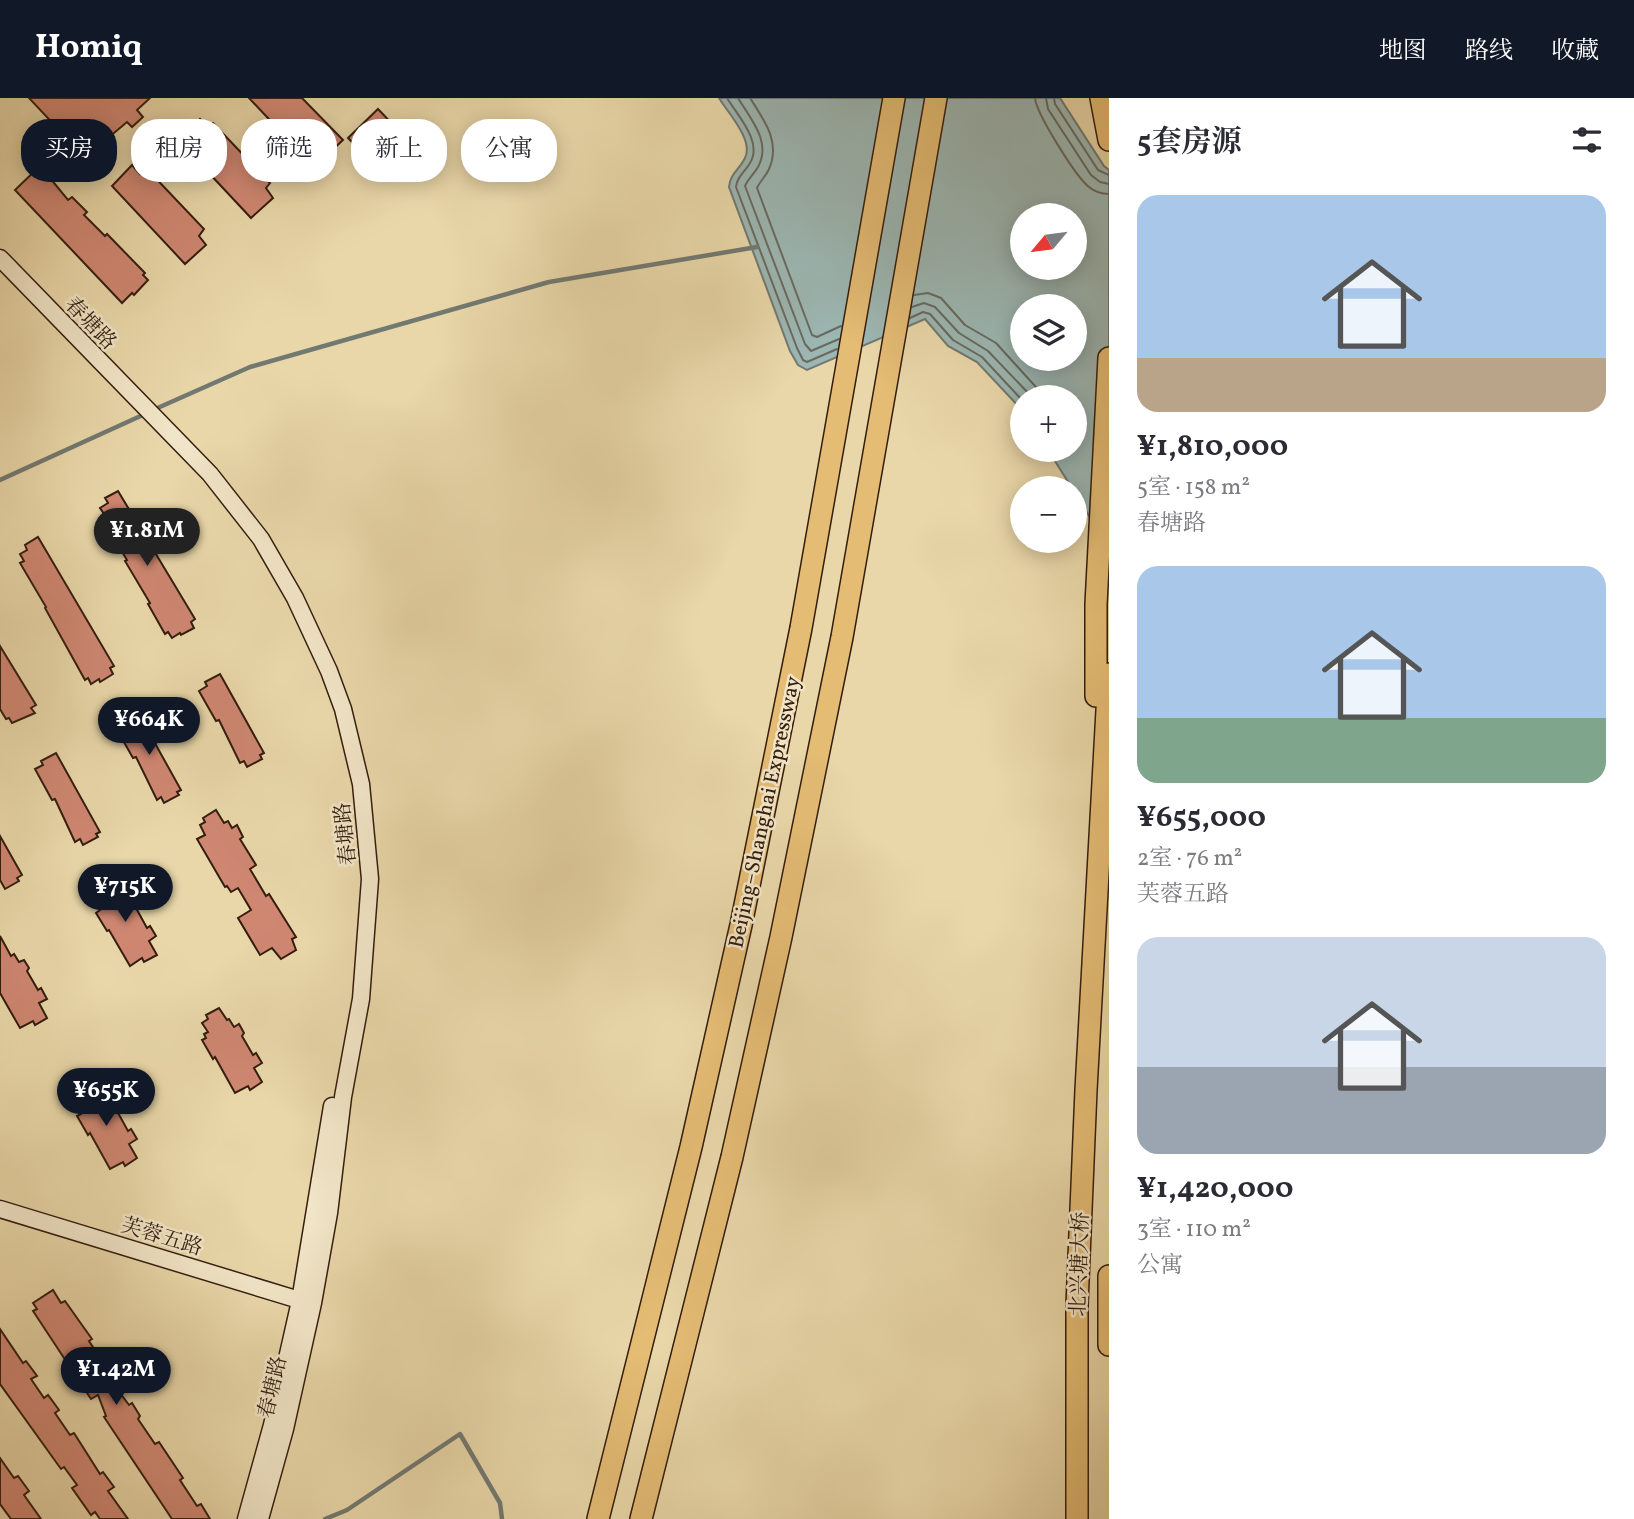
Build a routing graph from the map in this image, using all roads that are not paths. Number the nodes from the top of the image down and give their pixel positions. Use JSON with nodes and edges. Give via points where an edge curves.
{"nodes":[{"id":1,"x":894,"y":98,"type":"edge"},
{"id":2,"x":936,"y":98,"type":"edge"},
{"id":3,"x":1101,"y":98,"type":"edge"},
{"id":4,"x":1109,"y":139,"type":"edge"},
{"id":5,"x":0,"y":258,"type":"edge"},
{"id":6,"x":0,"y":270,"type":"edge"},
{"id":7,"x":1109,"y":358,"type":"edge"},
{"id":8,"x":124,"y":392,"type":"junction"},
{"id":9,"x":1109,"y":674,"type":"edge"},
{"id":10,"x":1086,"y":1090,"type":"junction"},
{"id":11,"x":0,"y":1209,"type":"edge"},
{"id":12,"x":1109,"y":1276,"type":"edge"},
{"id":13,"x":307,"y":1302,"type":"junction"},
{"id":14,"x":1109,"y":1345,"type":"edge"},
{"id":15,"x":246,"y":1519,"type":"edge"},
{"id":16,"x":260,"y":1519,"type":"edge"},
{"id":17,"x":598,"y":1519,"type":"edge"},
{"id":18,"x":641,"y":1519,"type":"edge"},
{"id":19,"x":1077,"y":1519,"type":"edge"}],
"edges":[{"from":1,"to":17,"type":"highway","name":"Beijing–Shanghai Expressway","via":[[801,628],[741,925]]},
{"from":2,"to":18,"type":"highway","name":"Beijing–Shanghai Expressway","via":[[842,637],[781,937],[735,1144]]},
{"from":3,"to":4,"type":"highway"},
{"from":5,"to":8,"type":"street","name":"春塘路"},
{"from":6,"to":8,"type":"street","name":"春塘路"},
{"from":7,"to":10,"type":"highway","via":[[1096,604]]},
{"from":8,"to":13,"type":"street","name":"春塘路","via":[[213,489],[254,543],[289,601],[338,714],[353,783],[364,889],[360,943]]},
{"from":9,"to":10,"type":"highway","name":"北兴塘大桥"},
{"from":10,"to":19,"type":"highway","name":"北兴塘大桥","via":[[1077,1304]]},
{"from":11,"to":13,"type":"street","name":"芙蓉五路"},
{"from":12,"to":14,"type":"highway","name":"北兴塘大桥"},
{"from":13,"to":15,"type":"street","name":"春塘路"},
{"from":13,"to":16,"type":"street","name":"春塘路","via":[[285,1429]]}]}
